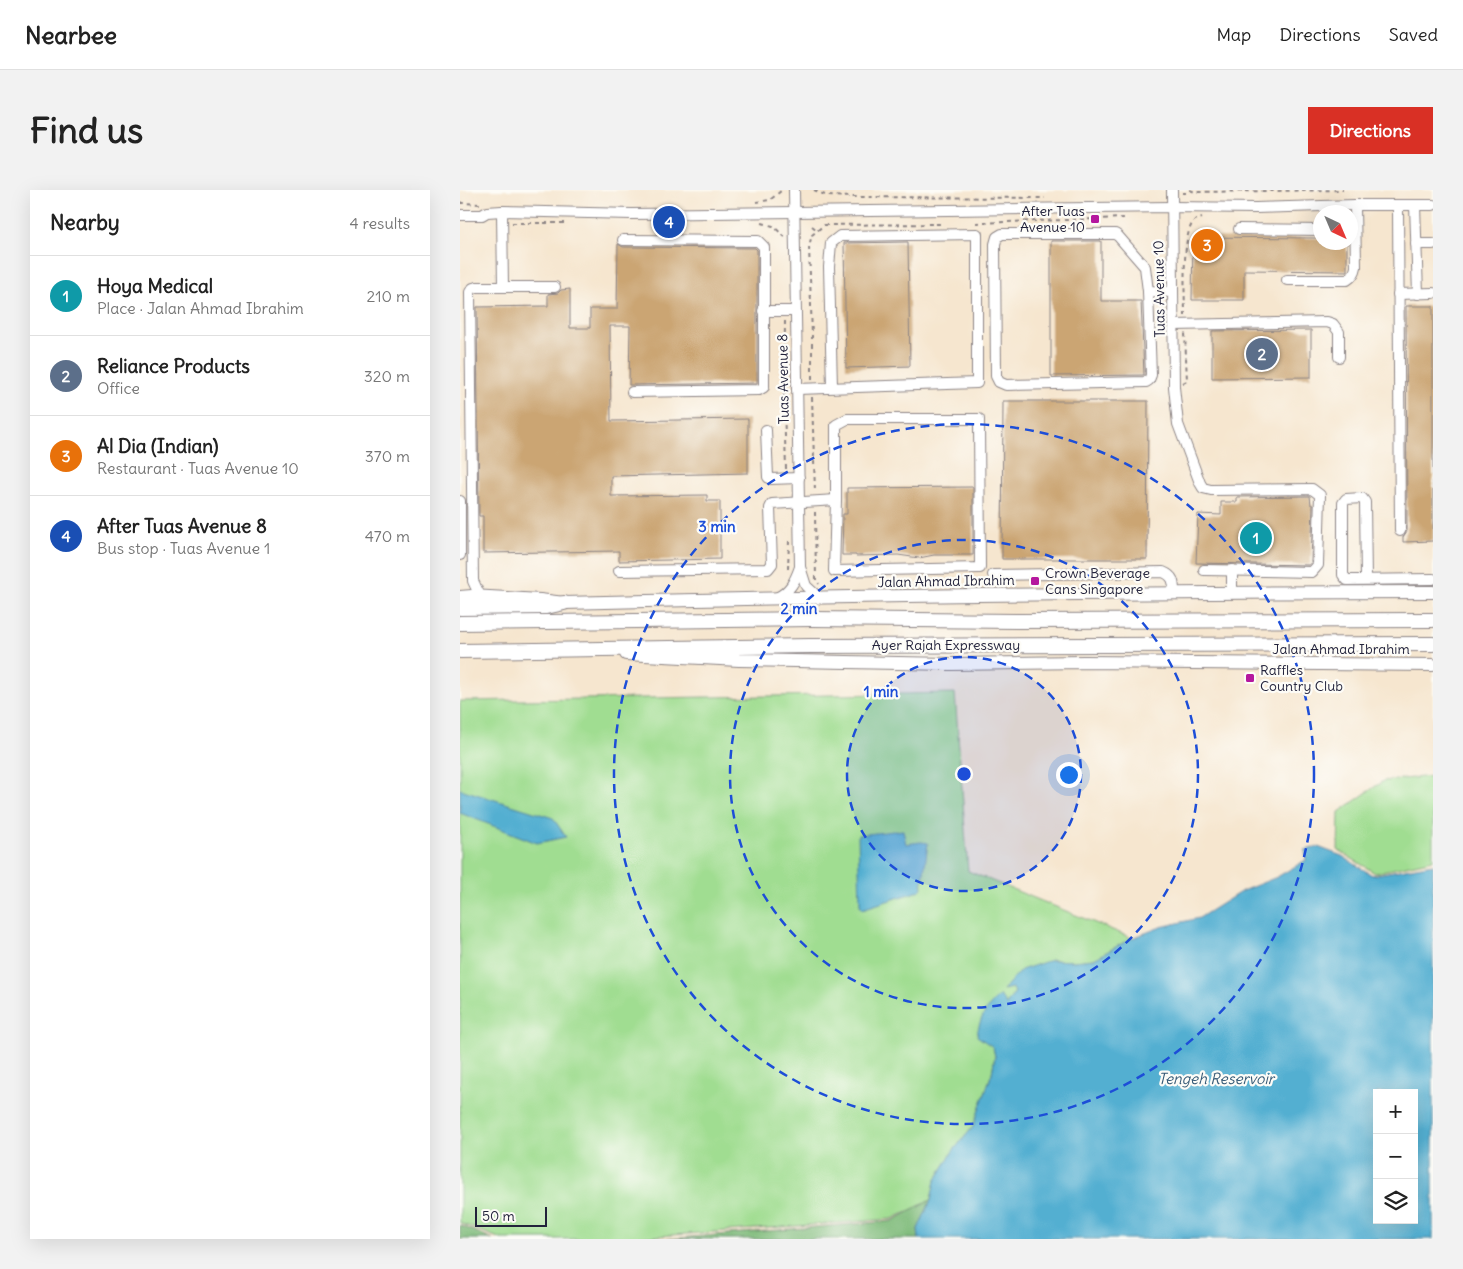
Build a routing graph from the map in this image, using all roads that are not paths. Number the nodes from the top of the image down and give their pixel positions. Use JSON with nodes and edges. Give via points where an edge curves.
{"nodes":[{"id":1,"x":794,"y":190,"type":"edge"},
{"id":2,"x":1172,"y":190,"type":"edge"},
{"id":3,"x":1355,"y":204,"type":"joint"},
{"id":4,"x":1398,"y":205,"type":"junction"},
{"id":5,"x":1415,"y":205,"type":"junction"},
{"id":6,"x":1433,"y":205,"type":"edge"},
{"id":7,"x":1172,"y":207,"type":"junction"},
{"id":8,"x":460,"y":208,"type":"edge"},
{"id":9,"x":502,"y":211,"type":"junction"},
{"id":10,"x":487,"y":212,"type":"junction"},
{"id":11,"x":794,"y":212,"type":"junction"},
{"id":12,"x":460,"y":215,"type":"edge"},
{"id":13,"x":1239,"y":229,"type":"dead end"},
{"id":14,"x":1313,"y":230,"type":"edge"},
{"id":15,"x":623,"y":240,"type":"dead end"},
{"id":16,"x":1416,"y":244,"type":"junction"},
{"id":17,"x":1433,"y":244,"type":"edge"},
{"id":18,"x":1355,"y":250,"type":"edge"},
{"id":19,"x":1287,"y":280,"type":"dead end"},
{"id":20,"x":503,"y":287,"type":"junction"},
{"id":21,"x":555,"y":287,"type":"dead end"},
{"id":22,"x":1148,"y":291,"type":"junction"},
{"id":23,"x":1173,"y":292,"type":"junction"},
{"id":24,"x":1398,"y":294,"type":"junction"},
{"id":25,"x":1418,"y":294,"type":"junction"},
{"id":26,"x":1433,"y":294,"type":"edge"},
{"id":27,"x":764,"y":311,"type":"junction"},
{"id":28,"x":790,"y":311,"type":"junction"},
{"id":29,"x":1174,"y":325,"type":"junction"},
{"id":30,"x":1339,"y":357,"type":"dead end"},
{"id":31,"x":832,"y":387,"type":"junction"},
{"id":32,"x":797,"y":389,"type":"junction"},
{"id":33,"x":632,"y":392,"type":"dead end"},
{"id":34,"x":766,"y":430,"type":"dead end"},
{"id":35,"x":799,"y":478,"type":"junction"},
{"id":36,"x":836,"y":500,"type":"junction"},
{"id":37,"x":460,"y":501,"type":"edge"},
{"id":38,"x":799,"y":502,"type":"junction"},
{"id":39,"x":1400,"y":532,"type":"dead end"},
{"id":40,"x":460,"y":555,"type":"edge"},
{"id":41,"x":800,"y":567,"type":"junction"},
{"id":42,"x":1204,"y":570,"type":"dead end"},
{"id":43,"x":1232,"y":570,"type":"junction"},
{"id":44,"x":619,"y":571,"type":"dead end"},
{"id":45,"x":993,"y":575,"type":"dead end"},
{"id":46,"x":1433,"y":579,"type":"edge"},
{"id":47,"x":1366,"y":580,"type":"junction"},
{"id":48,"x":473,"y":581,"type":"junction"},
{"id":49,"x":820,"y":592,"type":"junction"},
{"id":50,"x":1174,"y":592,"type":"junction"},
{"id":51,"x":1232,"y":592,"type":"junction"},
{"id":52,"x":1433,"y":592,"type":"edge"},
{"id":53,"x":460,"y":597,"type":"edge"},
{"id":54,"x":481,"y":598,"type":"junction"},
{"id":55,"x":776,"y":598,"type":"junction"},
{"id":56,"x":564,"y":603,"type":"junction"},
{"id":57,"x":460,"y":608,"type":"edge"},
{"id":58,"x":1433,"y":620,"type":"edge"},
{"id":59,"x":460,"y":623,"type":"edge"},
{"id":60,"x":1433,"y":644,"type":"edge"},
{"id":61,"x":529,"y":650,"type":"junction"},
{"id":62,"x":460,"y":651,"type":"edge"},
{"id":63,"x":1433,"y":664,"type":"edge"}],
"edges":[{"from":1,"to":11,"type":"street","name":"Tuas Avenue 8"},
{"from":2,"to":7,"type":"street","name":"Tuas Avenue 10"},
{"from":3,"to":4,"type":"street"},
{"from":3,"to":7,"type":"street"},
{"from":4,"to":5,"type":"street"},
{"from":4,"to":24,"type":"street"},
{"from":5,"to":6,"type":"street"},
{"from":5,"to":16,"type":"street"},
{"from":7,"to":11,"type":"street"},
{"from":7,"to":23,"type":"street","name":"Tuas Avenue 10"},
{"from":8,"to":10,"type":"street","via":[[483,208]]},
{"from":9,"to":10,"type":"street"},
{"from":9,"to":11,"type":"street","via":[[632,214]]},
{"from":9,"to":20,"type":"street"},
{"from":10,"to":12,"type":"street"},
{"from":11,"to":28,"type":"street","name":"Tuas Avenue 8"},
{"from":13,"to":14,"type":"street"},
{"from":15,"to":27,"type":"street","via":[[760,242],[764,247]]},
{"from":16,"to":17,"type":"street"},
{"from":16,"to":25,"type":"street"},
{"from":18,"to":19,"type":"street","via":[[1355,272],[1347,280]]},
{"from":20,"to":21,"type":"street"},
{"from":20,"to":48,"type":"street","via":[[477,287],[470,292]]},
{"from":22,"to":22,"type":"street","via":[[1151,376],[1146,382],[1006,385],[997,379],[995,240],[1000,235],[1115,234],[1144,264]]},
{"from":22,"to":23,"type":"street"},
{"from":23,"to":29,"type":"street","name":"Tuas Avenue 10"},
{"from":24,"to":25,"type":"street"},
{"from":24,"to":39,"type":"street"},
{"from":25,"to":26,"type":"street"},
{"from":27,"to":28,"type":"street"},
{"from":27,"to":33,"type":"street","via":[[762,389]]},
{"from":28,"to":32,"type":"street","name":"Tuas Avenue 8"},
{"from":29,"to":30,"type":"street","via":[[1327,322],[1339,332]]},
{"from":29,"to":43,"type":"street","name":"Tuas Avenue 10","via":[[1174,387],[1178,424],[1203,488],[1312,488],[1320,495],[1316,569],[1312,572]]},
{"from":31,"to":31,"type":"street","via":[[977,383],[976,234],[840,236],[831,242]]},
{"from":31,"to":32,"type":"street"},
{"from":32,"to":35,"type":"street","name":"Tuas Avenue 8"},
{"from":34,"to":35,"type":"street","via":[[767,475],[770,479]]},
{"from":35,"to":38,"type":"street","name":"Tuas Avenue 8"},
{"from":36,"to":36,"type":"street","via":[[836,425],[847,419],[979,419],[980,568],[834,571]]},
{"from":36,"to":38,"type":"street"},
{"from":37,"to":40,"type":"street"},
{"from":38,"to":41,"type":"street","name":"Tuas Avenue 8"},
{"from":38,"to":44,"type":"street","via":[[771,506],[772,564],[768,569]]},
{"from":41,"to":49,"type":"street","name":"Tuas Avenue 8","via":[[806,586]]},
{"from":41,"to":55,"type":"street","name":"Tuas Avenue 8","via":[[788,591]]},
{"from":42,"to":43,"type":"street"},
{"from":43,"to":51,"type":"street"},
{"from":45,"to":50,"type":"street","via":[[1162,572],[1172,577]]},
{"from":46,"to":47,"type":"street"},
{"from":47,"to":47,"type":"street","via":[[1347,580],[1343,575],[1343,503],[1346,498],[1362,498],[1366,502]]},
{"from":48,"to":53,"type":"street"},
{"from":48,"to":54,"type":"street"},
{"from":49,"to":50,"type":"main road","name":"Jalan Ahmad Ibrahim"},
{"from":49,"to":55,"type":"main road","name":"Jalan Ahmad Ibrahim"},
{"from":50,"to":51,"type":"main road","name":"Jalan Ahmad Ibrahim"},
{"from":51,"to":52,"type":"main road","name":"Jalan Ahmad Ibrahim"},
{"from":53,"to":54,"type":"main road","name":"Jalan Ahmad Ibrahim"},
{"from":54,"to":56,"type":"main road","name":"Jalan Ahmad Ibrahim"},
{"from":55,"to":56,"type":"main road","name":"Jalan Ahmad Ibrahim"},
{"from":56,"to":57,"type":"highway","via":[[531,608]]},
{"from":58,"to":59,"type":"highway","name":"Ayer Rajah Expressway","via":[[812,619]]},
{"from":60,"to":61,"type":"highway","name":"Ayer Rajah Expressway"},
{"from":61,"to":62,"type":"highway","name":"Ayer Rajah Expressway"},
{"from":61,"to":63,"type":"main road","name":"Jalan Ahmad Ibrahim","via":[[739,660],[950,664]]}]}
